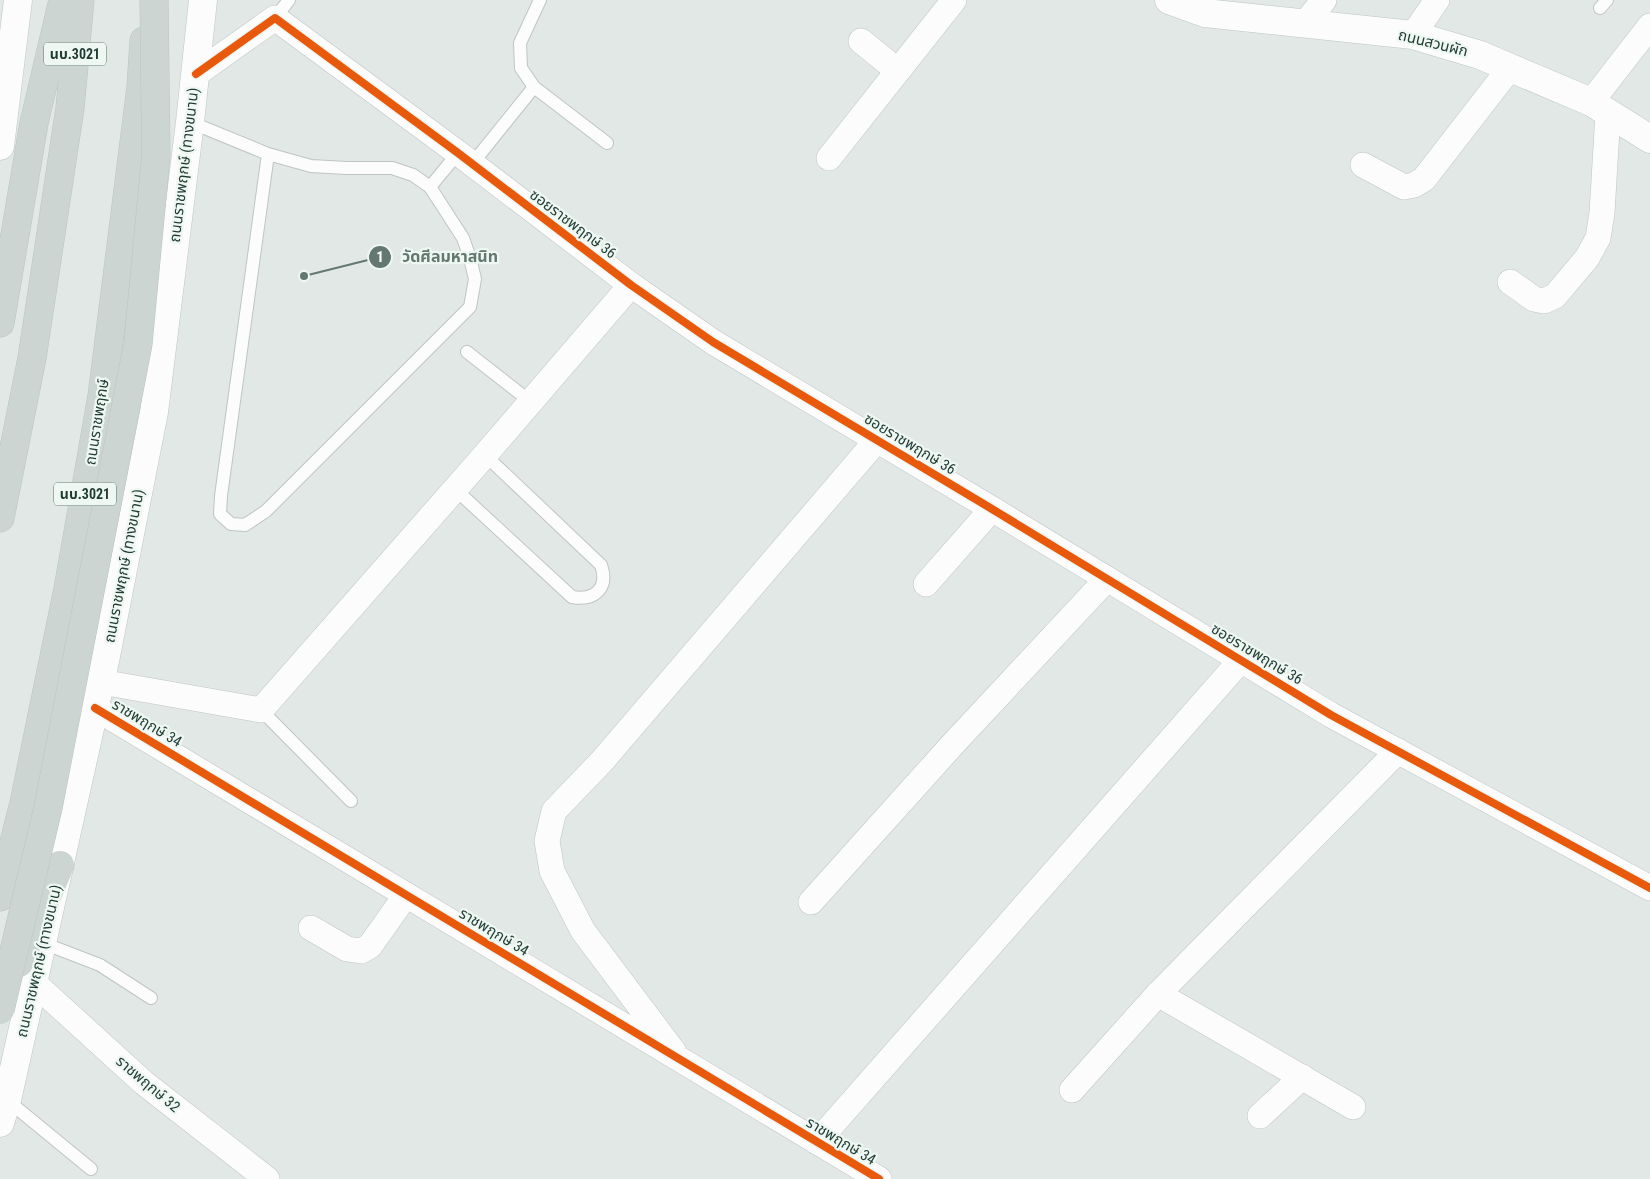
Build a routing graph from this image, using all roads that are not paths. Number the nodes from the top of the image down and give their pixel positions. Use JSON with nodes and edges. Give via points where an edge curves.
{"nodes":[{"id":1,"x":18,"y":0,"type":"edge"},
{"id":2,"x":63,"y":0,"type":"edge"},
{"id":3,"x":80,"y":0,"type":"edge"},
{"id":4,"x":148,"y":0,"type":"edge"},
{"id":5,"x":154,"y":0,"type":"edge"},
{"id":6,"x":203,"y":0,"type":"edge"},
{"id":7,"x":540,"y":0,"type":"edge"},
{"id":8,"x":954,"y":0,"type":"edge"},
{"id":9,"x":1169,"y":0,"type":"edge"},
{"id":10,"x":1324,"y":0,"type":"edge"},
{"id":11,"x":1437,"y":0,"type":"edge"},
{"id":12,"x":282,"y":9,"type":"edge"},
{"id":13,"x":1305,"y":23,"type":"junction"},
{"id":14,"x":1650,"y":26,"type":"edge"},
{"id":15,"x":1413,"y":35,"type":"junction"},
{"id":16,"x":861,"y":41,"type":"dead end"},
{"id":17,"x":1510,"y":68,"type":"junction"},
{"id":18,"x":898,"y":71,"type":"junction"},
{"id":19,"x":196,"y":74,"type":"junction"},
{"id":20,"x":534,"y":87,"type":"junction"},
{"id":21,"x":1600,"y":108,"type":"junction"},
{"id":22,"x":190,"y":122,"type":"junction"},
{"id":23,"x":1650,"y":139,"type":"edge"},
{"id":24,"x":607,"y":143,"type":"dead end"},
{"id":25,"x":0,"y":146,"type":"edge"},
{"id":26,"x":268,"y":154,"type":"junction"},
{"id":27,"x":465,"y":158,"type":"junction"},
{"id":28,"x":829,"y":158,"type":"dead end"},
{"id":29,"x":1363,"y":165,"type":"dead end"},
{"id":30,"x":430,"y":187,"type":"junction"},
{"id":31,"x":1510,"y":282,"type":"dead end"},
{"id":32,"x":631,"y":285,"type":"junction"},
{"id":33,"x":0,"y":322,"type":"edge"},
{"id":34,"x":466,"y":352,"type":"dead end"},
{"id":35,"x":531,"y":402,"type":"junction"},
{"id":36,"x":876,"y":440,"type":"junction"},
{"id":37,"x":485,"y":455,"type":"junction"},
{"id":38,"x":455,"y":489,"type":"junction"},
{"id":39,"x":992,"y":509,"type":"junction"},
{"id":40,"x":0,"y":518,"type":"edge"},
{"id":41,"x":1107,"y":579,"type":"junction"},
{"id":42,"x":926,"y":584,"type":"dead end"},
{"id":43,"x":1241,"y":660,"type":"junction"},
{"id":44,"x":101,"y":682,"type":"junction"},
{"id":45,"x":95,"y":708,"type":"junction"},
{"id":46,"x":261,"y":710,"type":"junction"},
{"id":47,"x":1398,"y":751,"type":"junction"},
{"id":48,"x":351,"y":801,"type":"dead end"},
{"id":49,"x":60,"y":865,"type":"junction"},
{"id":50,"x":1650,"y":888,"type":"edge"},
{"id":51,"x":406,"y":895,"type":"junction"},
{"id":52,"x":0,"y":896,"type":"edge"},
{"id":53,"x":811,"y":902,"type":"dead end"},
{"id":54,"x":312,"y":928,"type":"dead end"},
{"id":55,"x":43,"y":942,"type":"junction"},
{"id":56,"x":34,"y":983,"type":"junction"},
{"id":57,"x":1158,"y":994,"type":"junction"},
{"id":58,"x":151,"y":998,"type":"dead end"},
{"id":59,"x":0,"y":1009,"type":"edge"},
{"id":60,"x":681,"y":1062,"type":"junction"},
{"id":61,"x":1302,"y":1077,"type":"junction"},
{"id":62,"x":1072,"y":1090,"type":"dead end"},
{"id":63,"x":1353,"y":1107,"type":"dead end"},
{"id":64,"x":4,"y":1112,"type":"edge"},
{"id":65,"x":1260,"y":1116,"type":"dead end"},
{"id":66,"x":817,"y":1142,"type":"junction"},
{"id":67,"x":91,"y":1169,"type":"dead end"},
{"id":68,"x":267,"y":1179,"type":"edge"},
{"id":69,"x":879,"y":1179,"type":"edge"}],
"edges":[{"from":1,"to":25,"type":"main road"},
{"from":2,"to":33,"type":"main road","via":[[34,123]]},
{"from":3,"to":40,"type":"main road","number":"นบ.3021","via":[[70,108],[32,358]]},
{"from":4,"to":52,"type":"main road","name":"ถนนราชพฤกษ์","number":"นบ.3021","via":[[102,396],[68,589],[24,803]]},
{"from":5,"to":59,"type":"main road","bridge":true,"via":[[156,155],[138,344],[48,808]]},
{"from":6,"to":19,"type":"main road","name":"ถนนราชพฤกษ์ (ทางขนาน)"},
{"from":7,"to":20,"type":"lane","via":[[520,43],[521,68]]},
{"from":8,"to":18,"type":"street"},
{"from":9,"to":13,"type":"main road","name":"ถนนสวนผัก","via":[[1205,12]]},
{"from":10,"to":13,"type":"street"},
{"from":11,"to":15,"type":"street"},
{"from":12,"to":19,"type":"street","name":"ซอยราชพฤกษ์ 36"},
{"from":12,"to":27,"type":"street","name":"ซอยราชพฤกษ์ 36"},
{"from":13,"to":15,"type":"main road","name":"ถนนสวนผัก"},
{"from":14,"to":21,"type":"street"},
{"from":15,"to":17,"type":"main road","name":"ถนนสวนผัก","via":[[1480,55]]},
{"from":16,"to":18,"type":"street"},
{"from":17,"to":21,"type":"main road","name":"ถนนสวนผัก"},
{"from":17,"to":29,"type":"street","via":[[1424,179],[1414,186],[1404,188]]},
{"from":18,"to":28,"type":"street"},
{"from":19,"to":22,"type":"main road","name":"ถนนราชพฤกษ์ (ทางขนาน)"},
{"from":20,"to":24,"type":"lane"},
{"from":20,"to":27,"type":"lane"},
{"from":21,"to":23,"type":"main road","name":"ถนนสวนผัก"},
{"from":21,"to":31,"type":"street","via":[[1602,213],[1598,238],[1587,258],[1555,296],[1544,301],[1534,299]]},
{"from":22,"to":26,"type":"lane"},
{"from":22,"to":44,"type":"main road","name":"ถนนราชพฤกษ์ (ทางขนาน)","via":[[154,412]]},
{"from":26,"to":30,"type":"lane","via":[[312,166],[392,168],[413,175]]},
{"from":26,"to":30,"type":"lane","via":[[221,496],[220,514],[231,524],[245,526],[266,511],[470,307],[475,279],[470,258],[463,238]]},
{"from":27,"to":30,"type":"lane"},
{"from":27,"to":32,"type":"street","name":"ซอยราชพฤกษ์ 36"},
{"from":32,"to":35,"type":"street"},
{"from":32,"to":36,"type":"street","name":"ซอยราชพฤกษ์ 36","via":[[713,342]]},
{"from":34,"to":35,"type":"lane"},
{"from":35,"to":37,"type":"street"},
{"from":36,"to":39,"type":"street","name":"ซอยราชพฤกษ์ 36"},
{"from":36,"to":60,"type":"street","via":[[603,760],[554,811],[547,841],[552,871],[583,931]]},
{"from":37,"to":38,"type":"street"},
{"from":37,"to":38,"type":"lane","via":[[601,566],[604,580],[598,591],[587,598],[572,597]]},
{"from":38,"to":46,"type":"street"},
{"from":39,"to":41,"type":"street","name":"ซอยราชพฤกษ์ 36"},
{"from":39,"to":42,"type":"street"},
{"from":41,"to":43,"type":"street","name":"ซอยราชพฤกษ์ 36"},
{"from":41,"to":53,"type":"street"},
{"from":43,"to":47,"type":"street","name":"ซอยราชพฤกษ์ 36"},
{"from":43,"to":66,"type":"street"},
{"from":44,"to":45,"type":"main road","name":"ถนนราชพฤกษ์ (ทางขนาน)"},
{"from":44,"to":46,"type":"street"},
{"from":45,"to":49,"type":"main road","name":"ถนนราชพฤกษ์ (ทางขนาน)"},
{"from":45,"to":51,"type":"street","name":"ราชพฤกษ์ 34"},
{"from":46,"to":48,"type":"lane"},
{"from":47,"to":50,"type":"street","name":"ซอยราชพฤกษ์ 36"},
{"from":47,"to":57,"type":"street"},
{"from":49,"to":55,"type":"main road","name":"ถนนราชพฤกษ์ (ทางขนาน)"},
{"from":49,"to":59,"type":"main road"},
{"from":51,"to":54,"type":"street","via":[[370,946],[361,951],[347,949]]},
{"from":51,"to":60,"type":"street","name":"ราชพฤกษ์ 34"},
{"from":55,"to":56,"type":"main road","name":"ถนนราชพฤกษ์ (ทางขนาน)"},
{"from":55,"to":58,"type":"lane","via":[[100,965]]},
{"from":56,"to":64,"type":"main road","name":"ถนนราชพฤกษ์ (ทางขนาน)"},
{"from":56,"to":68,"type":"street","name":"ราชพฤกษ์ 32","via":[[144,1083]]},
{"from":57,"to":61,"type":"street"},
{"from":57,"to":62,"type":"street"},
{"from":60,"to":66,"type":"street","name":"ราชพฤกษ์ 34"},
{"from":61,"to":63,"type":"street"},
{"from":61,"to":65,"type":"street"},
{"from":64,"to":67,"type":"lane"},
{"from":66,"to":69,"type":"street","name":"ราชพฤกษ์ 34"}]}
